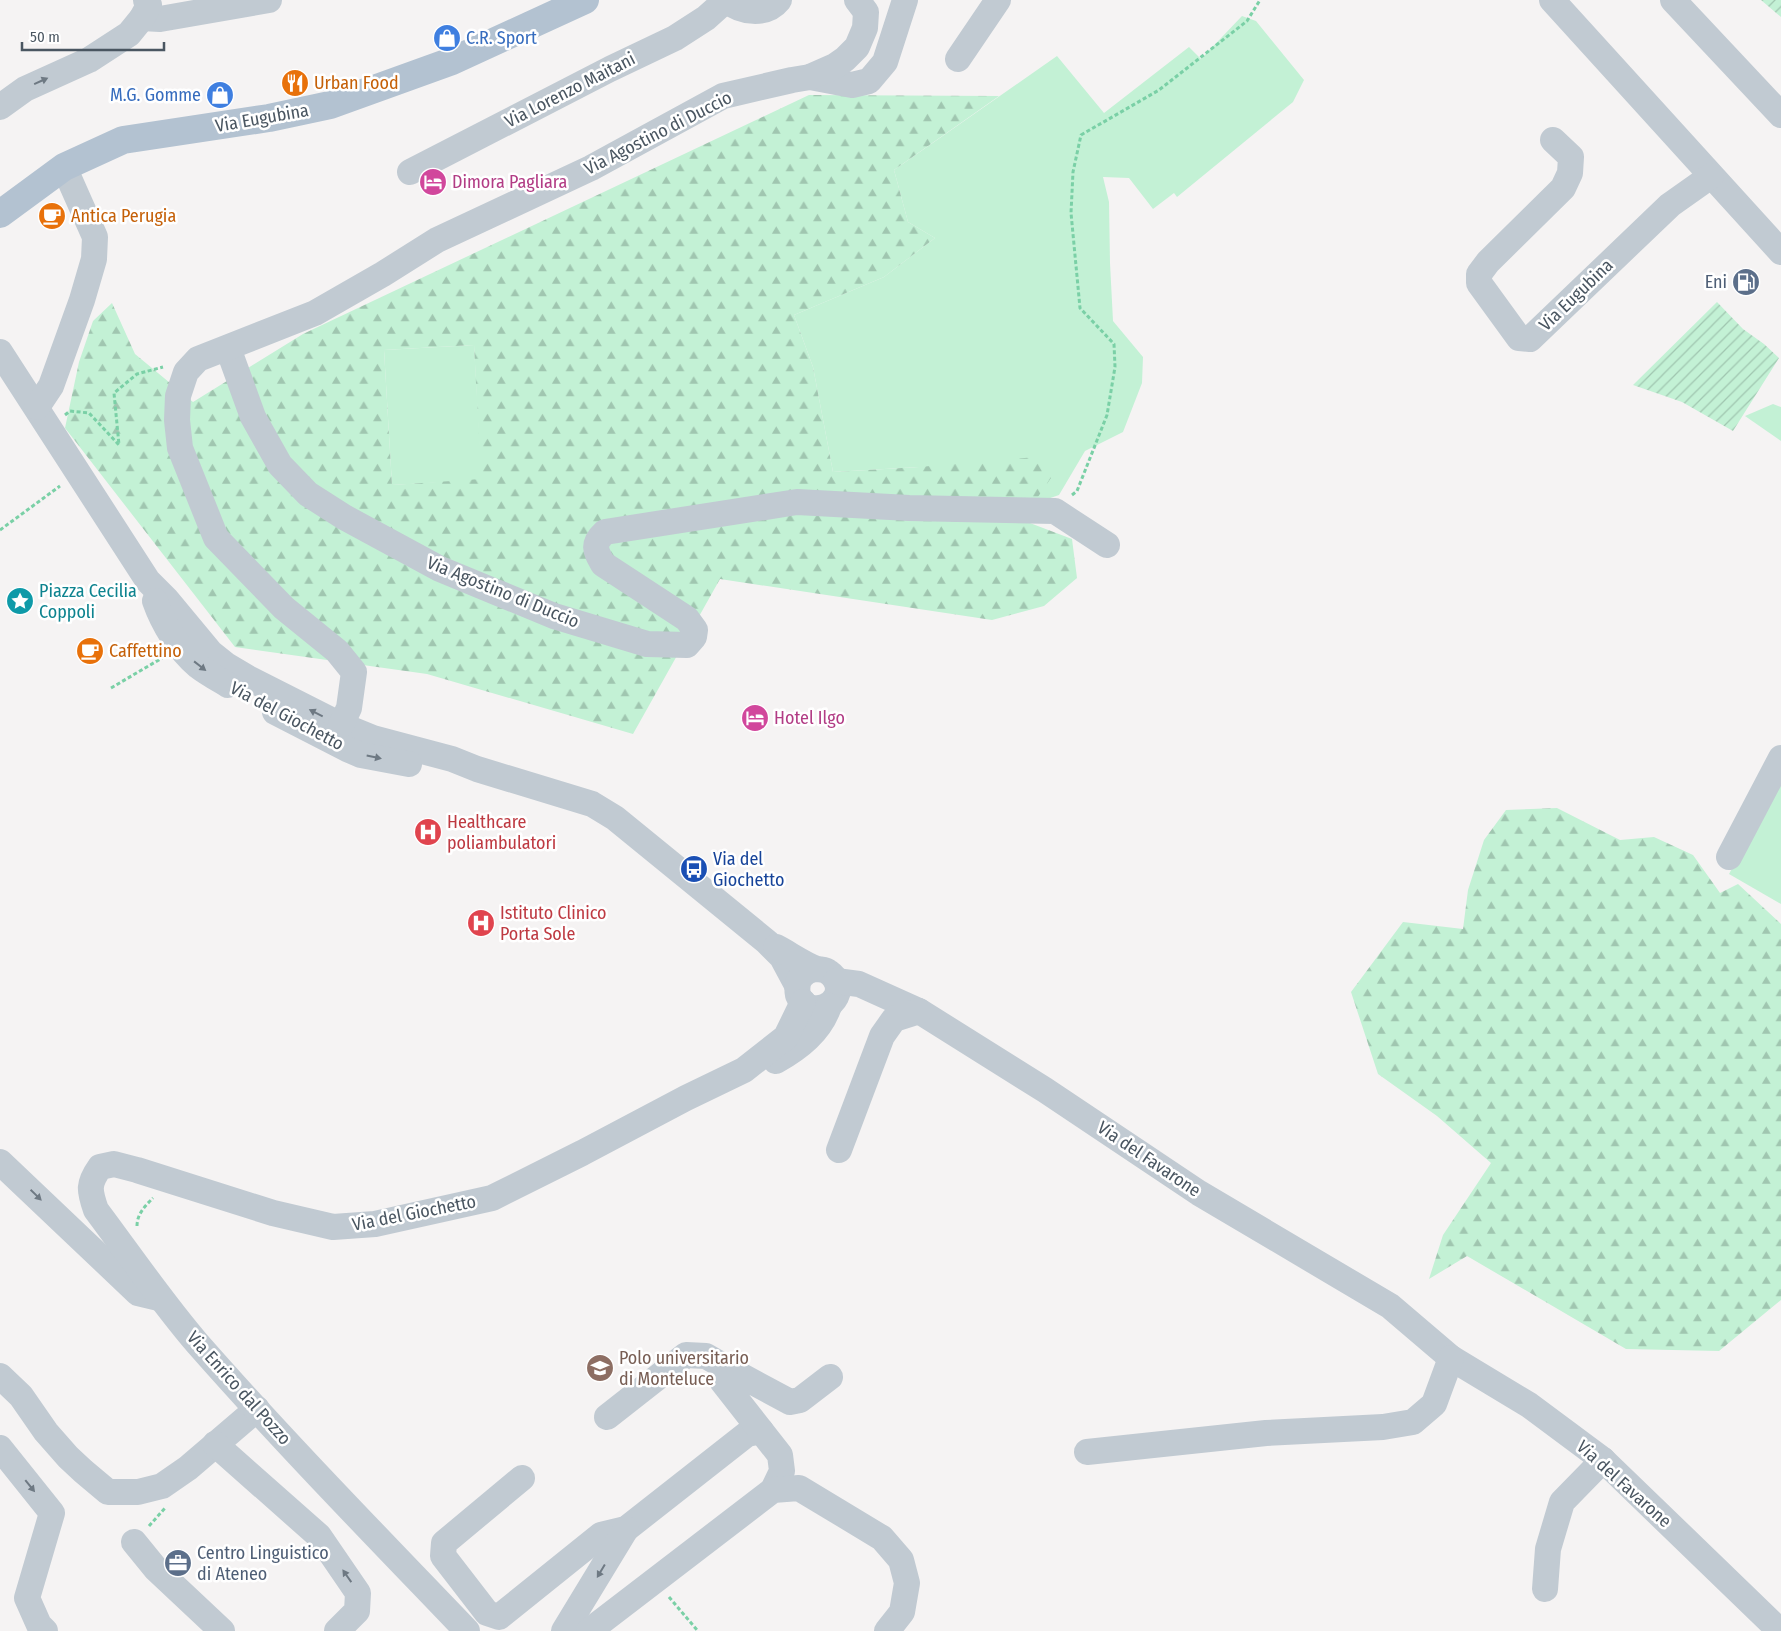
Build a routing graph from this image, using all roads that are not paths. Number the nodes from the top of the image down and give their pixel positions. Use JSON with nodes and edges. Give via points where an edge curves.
{"nodes":[{"id":1,"x":269,"y":0,"type":"edge"},
{"id":2,"x":585,"y":0,"type":"edge"},
{"id":3,"x":726,"y":0,"type":"edge"},
{"id":4,"x":779,"y":0,"type":"edge"},
{"id":5,"x":856,"y":0,"type":"edge"},
{"id":6,"x":905,"y":0,"type":"edge"},
{"id":7,"x":998,"y":0,"type":"edge"},
{"id":8,"x":1552,"y":0,"type":"edge"},
{"id":9,"x":1673,"y":0,"type":"edge"},
{"id":10,"x":144,"y":9,"type":"edge"},
{"id":11,"x":958,"y":59,"type":"dead end"},
{"id":12,"x":810,"y":77,"type":"junction"},
{"id":13,"x":0,"y":107,"type":"edge"},
{"id":14,"x":1781,"y":115,"type":"edge"},
{"id":15,"x":1553,"y":140,"type":"dead end"},
{"id":16,"x":64,"y":167,"type":"junction"},
{"id":17,"x":410,"y":172,"type":"dead end"},
{"id":18,"x":1711,"y":176,"type":"junction"},
{"id":19,"x":0,"y":214,"type":"edge"},
{"id":20,"x":1781,"y":252,"type":"edge"},
{"id":21,"x":228,"y":348,"type":"junction"},
{"id":22,"x":0,"y":352,"type":"edge"},
{"id":23,"x":43,"y":417,"type":"junction"},
{"id":24,"x":1107,"y":546,"type":"dead end"},
{"id":25,"x":148,"y":582,"type":"junction"},
{"id":26,"x":340,"y":725,"type":"junction"},
{"id":27,"x":1781,"y":758,"type":"edge"},
{"id":28,"x":477,"y":769,"type":"junction"},
{"id":29,"x":1729,"y":857,"type":"dead end"},
{"id":30,"x":767,"y":942,"type":"junction"},
{"id":31,"x":827,"y":975,"type":"junction"},
{"id":32,"x":800,"y":993,"type":"junction"},
{"id":33,"x":829,"y":1006,"type":"junction"},
{"id":34,"x":919,"y":1011,"type":"junction"},
{"id":35,"x":744,"y":1070,"type":"junction"},
{"id":36,"x":839,"y":1150,"type":"dead end"},
{"id":37,"x":0,"y":1162,"type":"edge"},
{"id":38,"x":162,"y":1299,"type":"junction"},
{"id":39,"x":1451,"y":1358,"type":"junction"},
{"id":40,"x":725,"y":1367,"type":"junction"},
{"id":41,"x":0,"y":1376,"type":"edge"},
{"id":42,"x":830,"y":1377,"type":"dead end"},
{"id":43,"x":257,"y":1409,"type":"junction"},
{"id":44,"x":607,"y":1417,"type":"dead end"},
{"id":45,"x":761,"y":1430,"type":"junction"},
{"id":46,"x":215,"y":1444,"type":"junction"},
{"id":47,"x":0,"y":1448,"type":"edge"},
{"id":48,"x":1087,"y":1452,"type":"dead end"},
{"id":49,"x":1603,"y":1460,"type":"junction"},
{"id":50,"x":522,"y":1478,"type":"dead end"},
{"id":51,"x":773,"y":1490,"type":"junction"},
{"id":52,"x":626,"y":1529,"type":"junction"},
{"id":53,"x":134,"y":1542,"type":"dead end"},
{"id":54,"x":1544,"y":1589,"type":"dead end"},
{"id":55,"x":45,"y":1631,"type":"edge"},
{"id":56,"x":222,"y":1631,"type":"edge"},
{"id":57,"x":337,"y":1631,"type":"edge"},
{"id":58,"x":467,"y":1631,"type":"edge"},
{"id":59,"x":564,"y":1631,"type":"edge"},
{"id":60,"x":589,"y":1631,"type":"edge"},
{"id":61,"x":887,"y":1631,"type":"edge"},
{"id":62,"x":1780,"y":1631,"type":"edge"}],
"edges":[{"from":1,"to":10,"type":"street","via":[[160,19]]},
{"from":2,"to":16,"type":"main road","name":"Via Eugubina","via":[[452,61],[330,105],[269,118],[123,140]]},
{"from":3,"to":4,"type":"street","via":[[737,8],[765,10]]},
{"from":3,"to":17,"type":"street","name":"Via Lorenzo Maitani","via":[[675,38]]},
{"from":5,"to":12,"type":"street","name":"Via Agostino di Duccio","via":[[866,12],[865,28],[857,47],[845,59]]},
{"from":6,"to":12,"type":"street","via":[[885,62],[869,81],[852,85]]},
{"from":7,"to":11,"type":"street"},
{"from":8,"to":18,"type":"street"},
{"from":9,"to":14,"type":"street"},
{"from":13,"to":10,"type":"street","one_way":true,"via":[[25,89],[89,60],[129,34]]},
{"from":12,"to":21,"type":"street","name":"Via Agostino di Duccio","via":[[724,96],[591,168],[437,240],[315,313]]},
{"from":15,"to":18,"type":"street","name":"Via Eugubina","via":[[1571,157],[1570,173],[1564,188],[1479,274],[1479,283],[1519,338],[1530,339],[1670,206]]},
{"from":16,"to":19,"type":"main road","name":"Via Eugubina"},
{"from":16,"to":23,"type":"street","via":[[95,237],[94,259]]},
{"from":18,"to":20,"type":"street"},
{"from":21,"to":24,"type":"street","name":"Via Agostino di Duccio","via":[[253,416],[280,464],[308,494],[440,569],[554,616],[648,644],[686,645],[694,637],[695,630],[687,620],[603,564],[596,551],[597,539],[604,532],[797,502],[1055,511]]},
{"from":21,"to":26,"type":"street","name":"Via Agostino di Duccio","via":[[198,359],[186,372],[178,396],[180,448],[216,538],[284,608],[337,651],[354,672],[349,708]]},
{"from":22,"to":23,"type":"street","name":"Via del Giochetto"},
{"from":23,"to":25,"type":"street","name":"Via del Giochetto"},
{"from":26,"to":25,"type":"street","name":"Via del Giochetto","one_way":true,"via":[[226,665]]},
{"from":25,"to":28,"type":"street","name":"Via del Giochetto","one_way":true,"via":[[173,638],[197,665],[231,687],[361,755],[406,764]]},
{"from":26,"to":28,"type":"street","name":"Via del Giochetto"},
{"from":27,"to":29,"type":"street"},
{"from":28,"to":30,"type":"street","name":"Via del Giochetto","via":[[592,804],[615,818]]},
{"from":30,"to":31,"type":"street","name":"Via del Giochetto"},
{"from":30,"to":32,"type":"street","name":"Via del Giochetto","via":[[782,958]]},
{"from":31,"to":32,"type":"street","name":"Via del Giochetto","via":[[806,972],[802,976]]},
{"from":31,"to":33,"type":"street","name":"Via del Giochetto","via":[[837,993]]},
{"from":31,"to":34,"type":"street","name":"Via del Favarone","via":[[859,984]]},
{"from":32,"to":33,"type":"street","via":[[810,1008]]},
{"from":32,"to":35,"type":"street","name":"Via del Giochetto","via":[[786,1037]]},
{"from":33,"to":35,"type":"street","name":"Via del Giochetto","via":[[819,1026],[796,1050],[772,1063]]},
{"from":34,"to":36,"type":"street","via":[[894,1019],[882,1036]]},
{"from":34,"to":39,"type":"street","name":"Via del Favarone","via":[[1199,1193],[1390,1306]]},
{"from":35,"to":38,"type":"street","name":"Via del Giochetto","via":[[492,1198],[375,1224],[333,1227],[273,1213],[114,1164],[100,1167],[91,1180],[90,1194],[96,1210]]},
{"from":37,"to":38,"type":"street","one_way":true,"via":[[138,1293]]},
{"from":38,"to":43,"type":"street","name":"Via Enrico dal Pozzo"},
{"from":39,"to":48,"type":"street","via":[[1434,1404],[1414,1422],[1383,1427],[1266,1432]]},
{"from":39,"to":49,"type":"street","name":"Via del Favarone","via":[[1529,1405]]},
{"from":40,"to":42,"type":"street","via":[[790,1402],[800,1400]]},
{"from":40,"to":44,"type":"street","via":[[706,1356],[686,1355]]},
{"from":40,"to":45,"type":"street","via":[[722,1381]]},
{"from":41,"to":46,"type":"street","via":[[21,1396],[68,1457],[108,1492],[138,1492],[162,1486]]},
{"from":43,"to":46,"type":"street"},
{"from":43,"to":58,"type":"street","name":"Via Enrico dal Pozzo"},
{"from":45,"to":51,"type":"street","via":[[780,1455],[782,1472]]},
{"from":45,"to":52,"type":"street","via":[[746,1434]]},
{"from":57,"to":46,"type":"street","one_way":true,"via":[[357,1612],[358,1592],[319,1536]]},
{"from":47,"to":55,"type":"street","one_way":true,"via":[[52,1513],[28,1598],[39,1625]]},
{"from":49,"to":54,"type":"street","via":[[1562,1502],[1548,1549]]},
{"from":49,"to":62,"type":"street","name":"Via del Favarone"},
{"from":50,"to":52,"type":"street","via":[[444,1543],[444,1556],[488,1613],[499,1617],[601,1535]]},
{"from":51,"to":60,"type":"street"},
{"from":51,"to":61,"type":"street","via":[[799,1488],[882,1538],[901,1560],[907,1583],[902,1612]]},
{"from":52,"to":59,"type":"street","one_way":true},
{"from":53,"to":56,"type":"street","via":[[156,1569]]}]}
